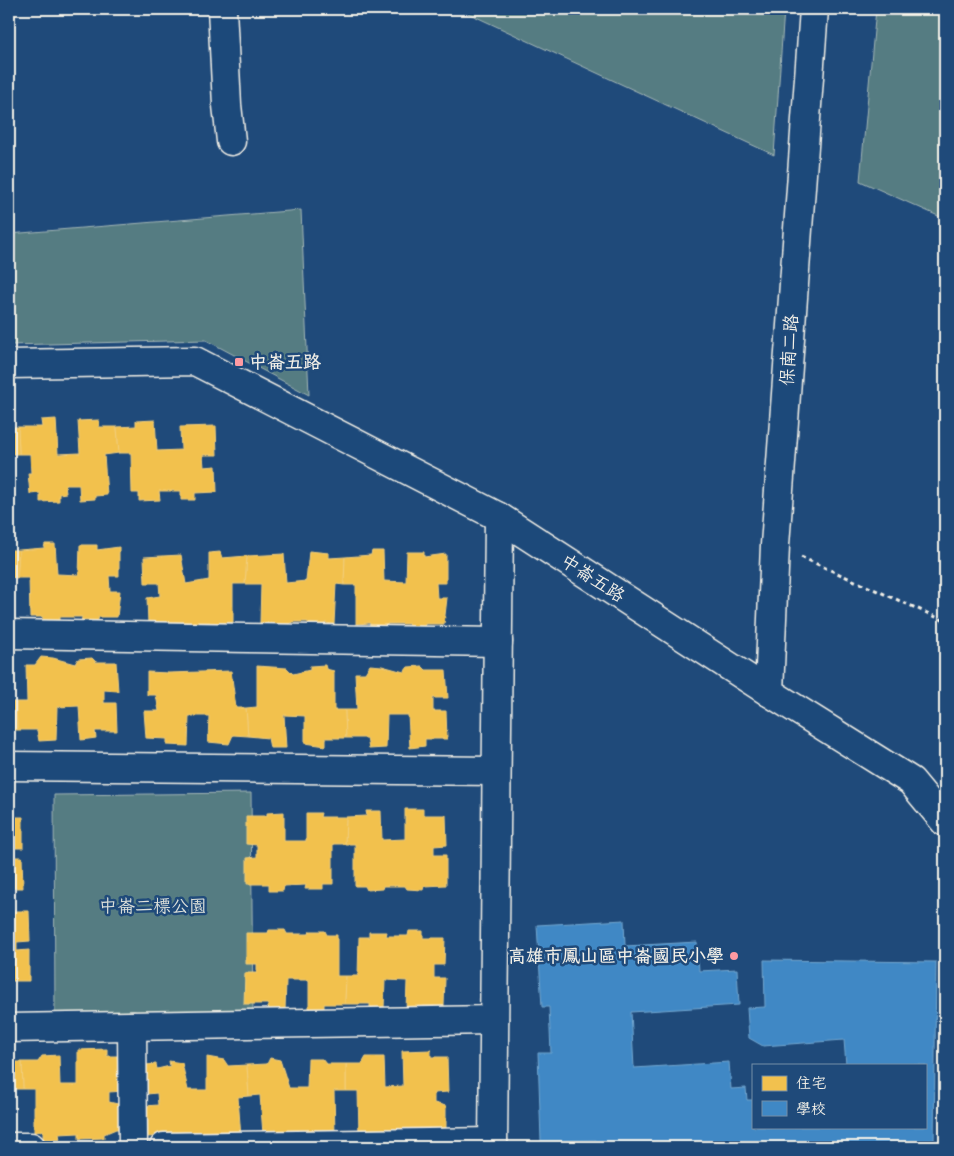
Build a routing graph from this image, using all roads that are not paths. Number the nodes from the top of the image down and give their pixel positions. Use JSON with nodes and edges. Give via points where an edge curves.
{"nodes":[{"id":1,"x":222,"y":9,"type":"edge"},
{"id":2,"x":814,"y":9,"type":"edge"},
{"id":3,"x":231,"y":141,"type":"dead end"},
{"id":4,"x":9,"y":364,"type":"edge"},
{"id":5,"x":499,"y":517,"type":"junction"},
{"id":6,"x":9,"y":634,"type":"edge"},
{"id":7,"x":498,"y":642,"type":"junction"},
{"id":8,"x":769,"y":692,"type":"junction"},
{"id":9,"x":9,"y":766,"type":"edge"},
{"id":10,"x":496,"y":771,"type":"junction"},
{"id":11,"x":945,"y":822,"type":"edge"},
{"id":12,"x":494,"y":1020,"type":"junction"},
{"id":13,"x":132,"y":1026,"type":"junction"},
{"id":14,"x":9,"y":1028,"type":"edge"},
{"id":15,"x":493,"y":1145,"type":"edge"},
{"id":16,"x":9,"y":1147,"type":"edge"},
{"id":17,"x":30,"y":1147,"type":"edge"},
{"id":18,"x":133,"y":1147,"type":"edge"},
{"id":19,"x":164,"y":1147,"type":"edge"}],
"edges":[{"from":1,"to":3,"type":"street"},
{"from":2,"to":8,"type":"street","name":"保南二路","via":[[775,545]]},
{"from":4,"to":5,"type":"street","name":"中崙五路","via":[[195,361]]},
{"from":5,"to":7,"type":"street"},
{"from":5,"to":8,"type":"street","name":"中崙五路"},
{"from":6,"to":7,"type":"street"},
{"from":7,"to":10,"type":"street"},
{"from":8,"to":11,"type":"street","name":"中崙五路","via":[[911,781]]},
{"from":9,"to":10,"type":"street"},
{"from":10,"to":12,"type":"street"},
{"from":12,"to":13,"type":"street"},
{"from":12,"to":15,"type":"street"},
{"from":13,"to":14,"type":"street"},
{"from":13,"to":18,"type":"street"},
{"from":15,"to":19,"type":"street"},
{"from":16,"to":17,"type":"street"}]}
